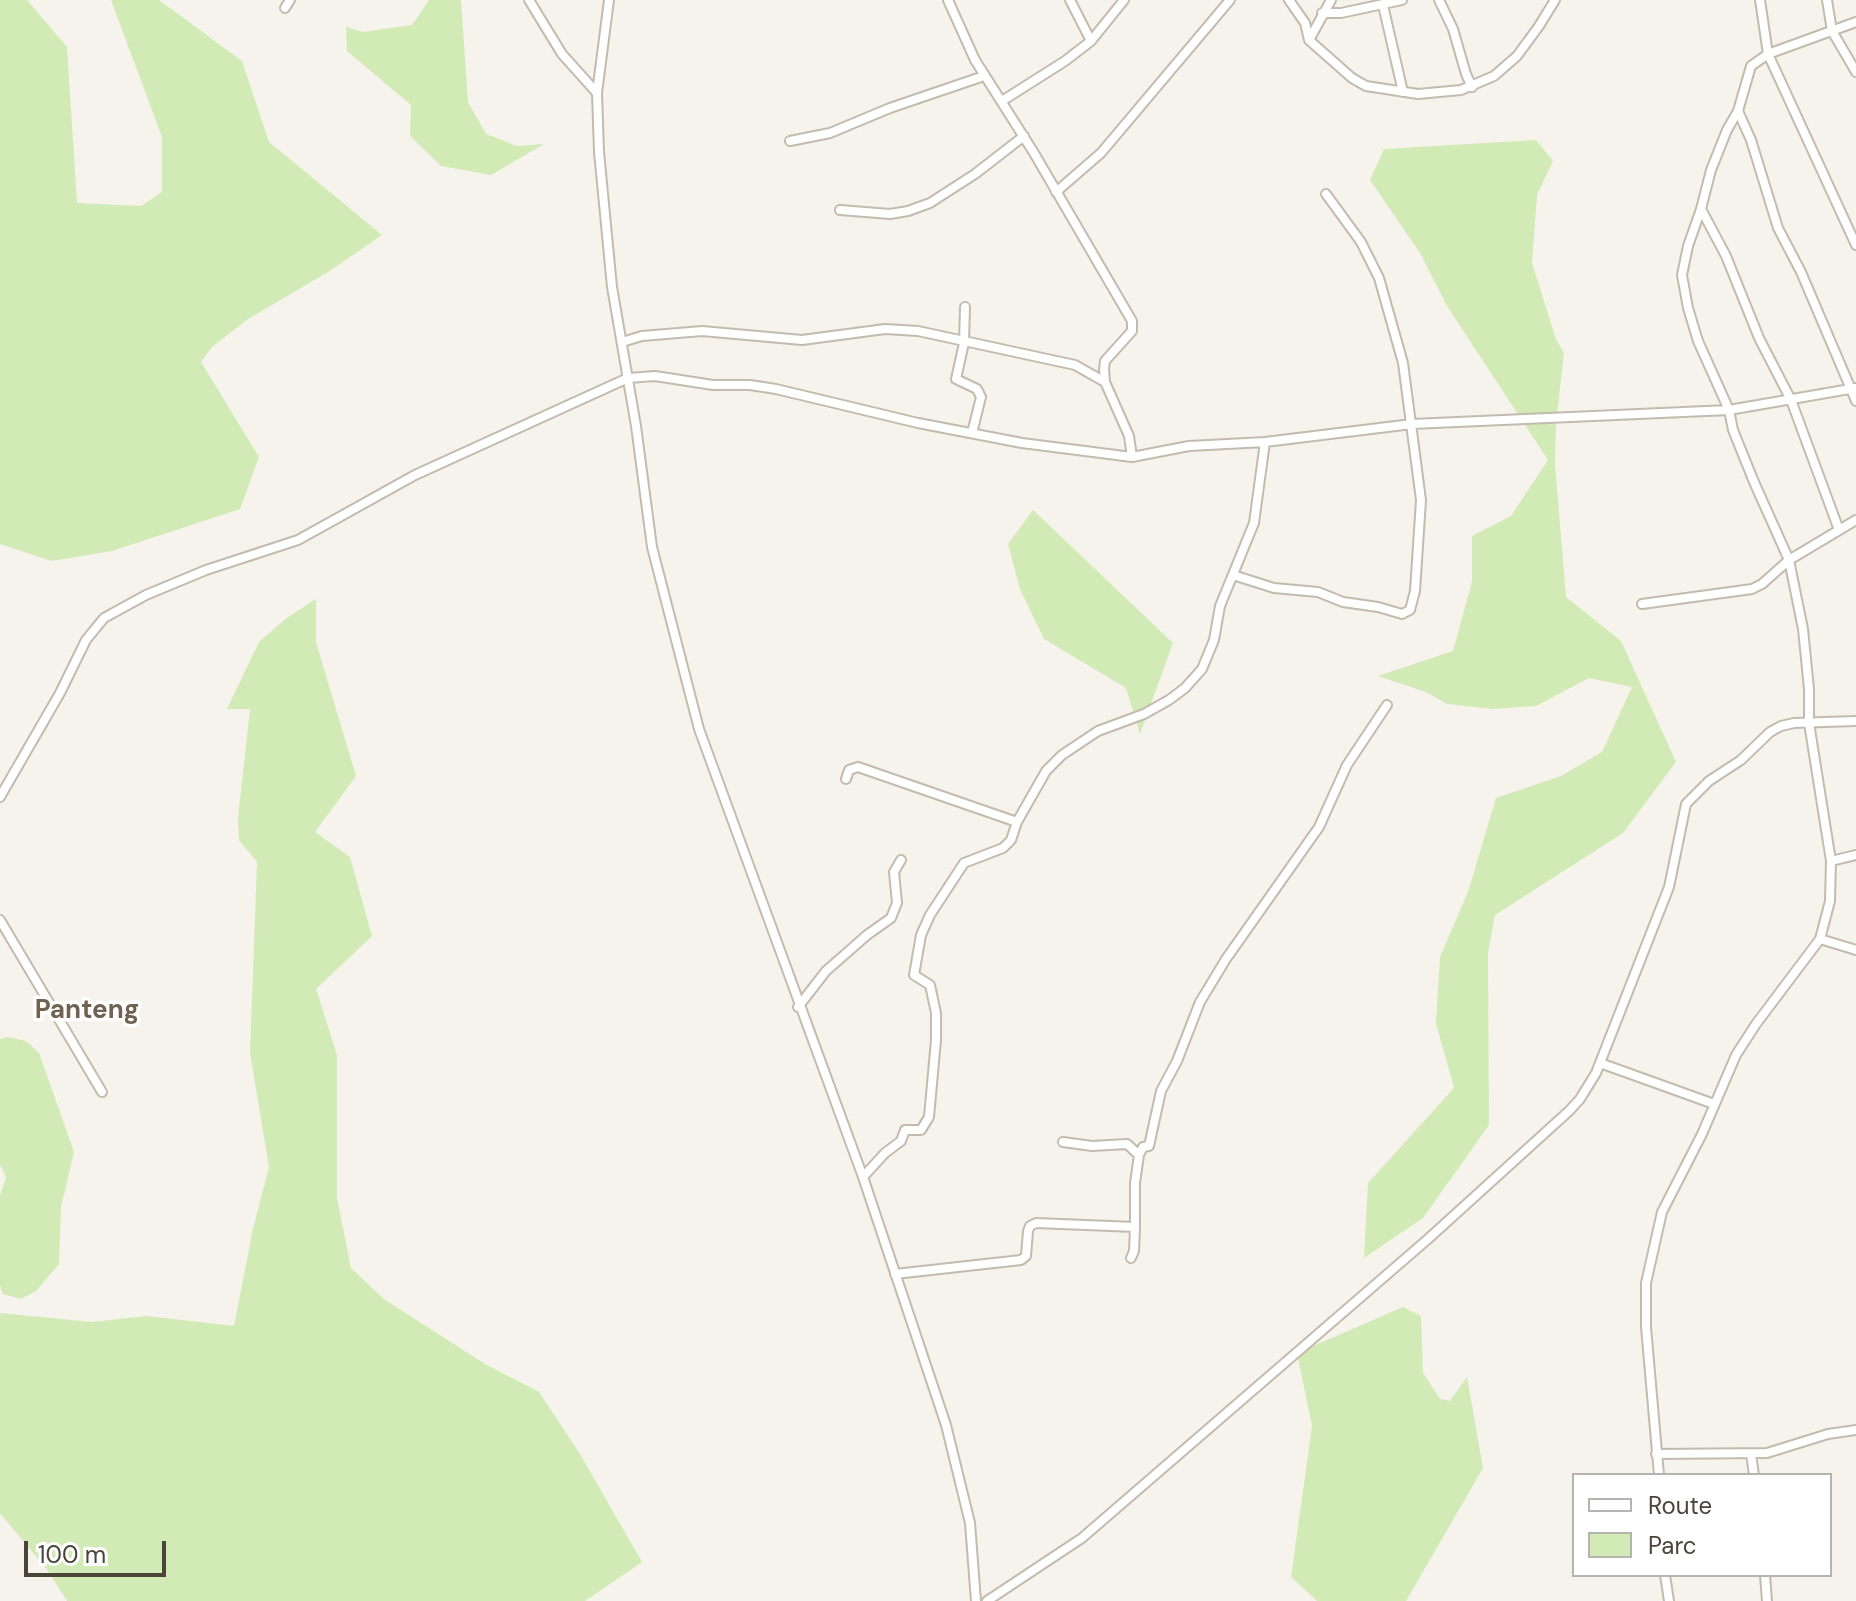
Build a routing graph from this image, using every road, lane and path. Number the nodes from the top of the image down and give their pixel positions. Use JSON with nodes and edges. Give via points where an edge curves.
{"nodes":[{"id":1,"x":529,"y":0,"type":"edge"},
{"id":2,"x":609,"y":0,"type":"edge"},
{"id":3,"x":948,"y":0,"type":"edge"},
{"id":4,"x":1070,"y":0,"type":"edge"},
{"id":5,"x":1124,"y":0,"type":"edge"},
{"id":6,"x":1230,"y":0,"type":"edge"},
{"id":7,"x":1289,"y":0,"type":"edge"},
{"id":8,"x":1331,"y":0,"type":"edge"},
{"id":9,"x":1402,"y":0,"type":"edge"},
{"id":10,"x":1439,"y":0,"type":"edge"},
{"id":11,"x":1555,"y":0,"type":"edge"},
{"id":12,"x":1760,"y":0,"type":"edge"},
{"id":13,"x":1827,"y":0,"type":"edge"},
{"id":14,"x":1383,"y":5,"type":"junction"},
{"id":15,"x":1322,"y":13,"type":"junction"},
{"id":16,"x":1856,"y":22,"type":"edge"},
{"id":17,"x":1832,"y":31,"type":"junction"},
{"id":18,"x":1309,"y":40,"type":"junction"},
{"id":19,"x":1091,"y":41,"type":"junction"},
{"id":20,"x":1768,"y":54,"type":"junction"},
{"id":21,"x":1845,"y":55,"type":"junction"},
{"id":22,"x":1856,"y":59,"type":"edge"},
{"id":23,"x":1856,"y":72,"type":"edge"},
{"id":24,"x":984,"y":76,"type":"junction"},
{"id":25,"x":1472,"y":87,"type":"junction"},
{"id":26,"x":1403,"y":92,"type":"junction"},
{"id":27,"x":597,"y":93,"type":"junction"},
{"id":28,"x":1002,"y":101,"type":"junction"},
{"id":29,"x":1738,"y":111,"type":"junction"},
{"id":30,"x":1024,"y":136,"type":"junction"},
{"id":31,"x":790,"y":141,"type":"dead end"},
{"id":32,"x":1056,"y":192,"type":"junction"},
{"id":33,"x":1326,"y":194,"type":"dead end"},
{"id":34,"x":1701,"y":209,"type":"junction"},
{"id":35,"x":840,"y":210,"type":"dead end"},
{"id":36,"x":1856,"y":245,"type":"edge"},
{"id":37,"x":965,"y":307,"type":"dead end"},
{"id":38,"x":622,"y":342,"type":"junction"},
{"id":39,"x":964,"y":343,"type":"junction"},
{"id":40,"x":628,"y":378,"type":"junction"},
{"id":41,"x":1105,"y":382,"type":"junction"},
{"id":42,"x":1853,"y":388,"type":"edge"},
{"id":43,"x":1791,"y":400,"type":"junction"},
{"id":44,"x":1856,"y":401,"type":"edge"},
{"id":45,"x":1729,"y":410,"type":"junction"},
{"id":46,"x":1412,"y":424,"type":"junction"},
{"id":47,"x":972,"y":433,"type":"junction"},
{"id":48,"x":1265,"y":442,"type":"junction"},
{"id":49,"x":1132,"y":457,"type":"junction"},
{"id":50,"x":1856,"y":520,"type":"edge"},
{"id":51,"x":1839,"y":530,"type":"junction"},
{"id":52,"x":1789,"y":560,"type":"junction"},
{"id":53,"x":1233,"y":575,"type":"junction"},
{"id":54,"x":1642,"y":604,"type":"dead end"},
{"id":55,"x":1387,"y":705,"type":"dead end"},
{"id":56,"x":1856,"y":721,"type":"edge"},
{"id":57,"x":1809,"y":723,"type":"junction"},
{"id":58,"x":846,"y":779,"type":"dead end"},
{"id":59,"x":0,"y":797,"type":"edge"},
{"id":60,"x":1017,"y":822,"type":"junction"},
{"id":61,"x":1856,"y":855,"type":"edge"},
{"id":62,"x":901,"y":860,"type":"dead end"},
{"id":63,"x":1831,"y":861,"type":"junction"},
{"id":64,"x":0,"y":920,"type":"edge"},
{"id":65,"x":1820,"y":939,"type":"junction"},
{"id":66,"x":1856,"y":950,"type":"edge"},
{"id":67,"x":798,"y":1007,"type":"junction"},
{"id":68,"x":1600,"y":1063,"type":"junction"},
{"id":69,"x":102,"y":1092,"type":"dead end"},
{"id":70,"x":1714,"y":1104,"type":"junction"},
{"id":71,"x":1063,"y":1142,"type":"dead end"},
{"id":72,"x":1139,"y":1155,"type":"junction"},
{"id":73,"x":863,"y":1177,"type":"junction"},
{"id":74,"x":1135,"y":1227,"type":"junction"},
{"id":75,"x":1131,"y":1258,"type":"dead end"},
{"id":76,"x":895,"y":1274,"type":"junction"},
{"id":77,"x":1856,"y":1430,"type":"edge"},
{"id":78,"x":1656,"y":1454,"type":"junction"},
{"id":79,"x":1751,"y":1454,"type":"junction"},
{"id":80,"x":1659,"y":1473,"type":"edge"},
{"id":81,"x":1754,"y":1473,"type":"edge"},
{"id":82,"x":1665,"y":1577,"type":"edge"},
{"id":83,"x":1765,"y":1577,"type":"edge"},
{"id":84,"x":976,"y":1601,"type":"edge"},
{"id":85,"x":987,"y":1601,"type":"edge"},
{"id":86,"x":1669,"y":1601,"type":"edge"},
{"id":87,"x":1767,"y":1601,"type":"edge"}],
"edges":[{"from":1,"to":27,"type":"street","via":[[562,54]]},
{"from":2,"to":27,"type":"street"},
{"from":3,"to":24,"type":"street"},
{"from":4,"to":19,"type":"street"},
{"from":5,"to":19,"type":"street"},
{"from":6,"to":32,"type":"street","via":[[1101,153]]},
{"from":7,"to":18,"type":"street","via":[[1305,23]]},
{"from":8,"to":15,"type":"street"},
{"from":9,"to":14,"type":"street"},
{"from":10,"to":25,"type":"street"},
{"from":11,"to":25,"type":"street","via":[[1517,56]]},
{"from":12,"to":20,"type":"street"},
{"from":13,"to":17,"type":"street"},
{"from":14,"to":15,"type":"street"},
{"from":14,"to":26,"type":"street"},
{"from":15,"to":18,"type":"street"},
{"from":16,"to":17,"type":"street"},
{"from":17,"to":20,"type":"street"},
{"from":17,"to":21,"type":"street"},
{"from":18,"to":26,"type":"street","via":[[1361,84]]},
{"from":19,"to":28,"type":"street"},
{"from":20,"to":29,"type":"street","via":[[1751,66]]},
{"from":20,"to":36,"type":"street"},
{"from":21,"to":22,"type":"street"},
{"from":21,"to":23,"type":"street"},
{"from":24,"to":28,"type":"street"},
{"from":24,"to":31,"type":"street","via":[[830,133]]},
{"from":25,"to":26,"type":"street"},
{"from":27,"to":38,"type":"street","via":[[612,287]]},
{"from":28,"to":30,"type":"street"},
{"from":29,"to":34,"type":"street","via":[[1711,170]]},
{"from":29,"to":42,"type":"street","via":[[1778,228]]},
{"from":30,"to":32,"type":"street"},
{"from":30,"to":35,"type":"street","via":[[930,203],[890,214]]},
{"from":32,"to":41,"type":"street","via":[[1132,321],[1132,331],[1105,361]]},
{"from":33,"to":46,"type":"street","via":[[1379,278],[1403,363]]},
{"from":34,"to":43,"type":"street"},
{"from":34,"to":45,"type":"street","via":[[1688,246],[1683,285],[1698,341]]},
{"from":37,"to":39,"type":"street"},
{"from":38,"to":39,"type":"street","via":[[702,331],[802,340],[885,329]]},
{"from":38,"to":40,"type":"street"},
{"from":39,"to":41,"type":"street","via":[[1075,365]]},
{"from":39,"to":47,"type":"street","via":[[956,379],[977,389],[981,397]]},
{"from":40,"to":47,"type":"street","via":[[776,389]]},
{"from":40,"to":59,"type":"street","via":[[427,469],[298,540],[206,570],[104,618],[86,640]]},
{"from":40,"to":67,"type":"street","via":[[652,547],[699,729]]},
{"from":41,"to":49,"type":"street","via":[[1125,424]]},
{"from":42,"to":43,"type":"street"},
{"from":42,"to":44,"type":"street"},
{"from":43,"to":45,"type":"street"},
{"from":43,"to":51,"type":"street"},
{"from":45,"to":46,"type":"street"},
{"from":45,"to":52,"type":"street","via":[[1743,456]]},
{"from":46,"to":48,"type":"street"},
{"from":46,"to":53,"type":"street","via":[[1421,531],[1410,610],[1394,613]]},
{"from":47,"to":49,"type":"street"},
{"from":48,"to":49,"type":"street","via":[[1189,446]]},
{"from":48,"to":53,"type":"street","via":[[1254,523]]},
{"from":50,"to":51,"type":"street"},
{"from":51,"to":52,"type":"street"},
{"from":52,"to":54,"type":"street","via":[[1752,589]]},
{"from":52,"to":57,"type":"street","via":[[1803,629]]},
{"from":53,"to":60,"type":"street","via":[[1209,655],[1193,681],[1144,714],[1079,741],[1046,771]]},
{"from":55,"to":72,"type":"street","via":[[1347,765],[1319,827],[1200,1002],[1161,1091],[1149,1146]]},
{"from":56,"to":57,"type":"street"},
{"from":57,"to":63,"type":"street"},
{"from":57,"to":68,"type":"street","via":[[1770,732],[1686,804],[1669,887]]},
{"from":58,"to":60,"type":"street","via":[[849,770],[858,767]]},
{"from":60,"to":73,"type":"street","via":[[1003,848],[964,863],[921,935],[914,975],[930,985],[936,1013],[929,1117],[921,1130],[905,1130],[901,1141]]},
{"from":61,"to":63,"type":"street"},
{"from":62,"to":67,"type":"street","via":[[894,872],[897,903],[891,918],[826,971]]},
{"from":63,"to":65,"type":"street","via":[[1830,901]]},
{"from":64,"to":69,"type":"street"},
{"from":65,"to":66,"type":"street"},
{"from":65,"to":70,"type":"street","via":[[1736,1055]]},
{"from":67,"to":73,"type":"street"},
{"from":68,"to":70,"type":"street"},
{"from":68,"to":85,"type":"street","via":[[1569,1111],[1410,1255],[1082,1538]]},
{"from":70,"to":78,"type":"street","via":[[1662,1212],[1646,1283]]},
{"from":71,"to":72,"type":"street","via":[[1127,1144]]},
{"from":72,"to":74,"type":"street"},
{"from":73,"to":76,"type":"street"},
{"from":74,"to":75,"type":"street"},
{"from":74,"to":76,"type":"street","via":[[1036,1223],[1030,1226],[1021,1260]]},
{"from":76,"to":84,"type":"street","via":[[946,1425],[970,1523]]},
{"from":77,"to":79,"type":"street"},
{"from":78,"to":79,"type":"street"},
{"from":78,"to":80,"type":"street"},
{"from":79,"to":81,"type":"street"},
{"from":82,"to":86,"type":"street"},
{"from":83,"to":87,"type":"street"}]}
